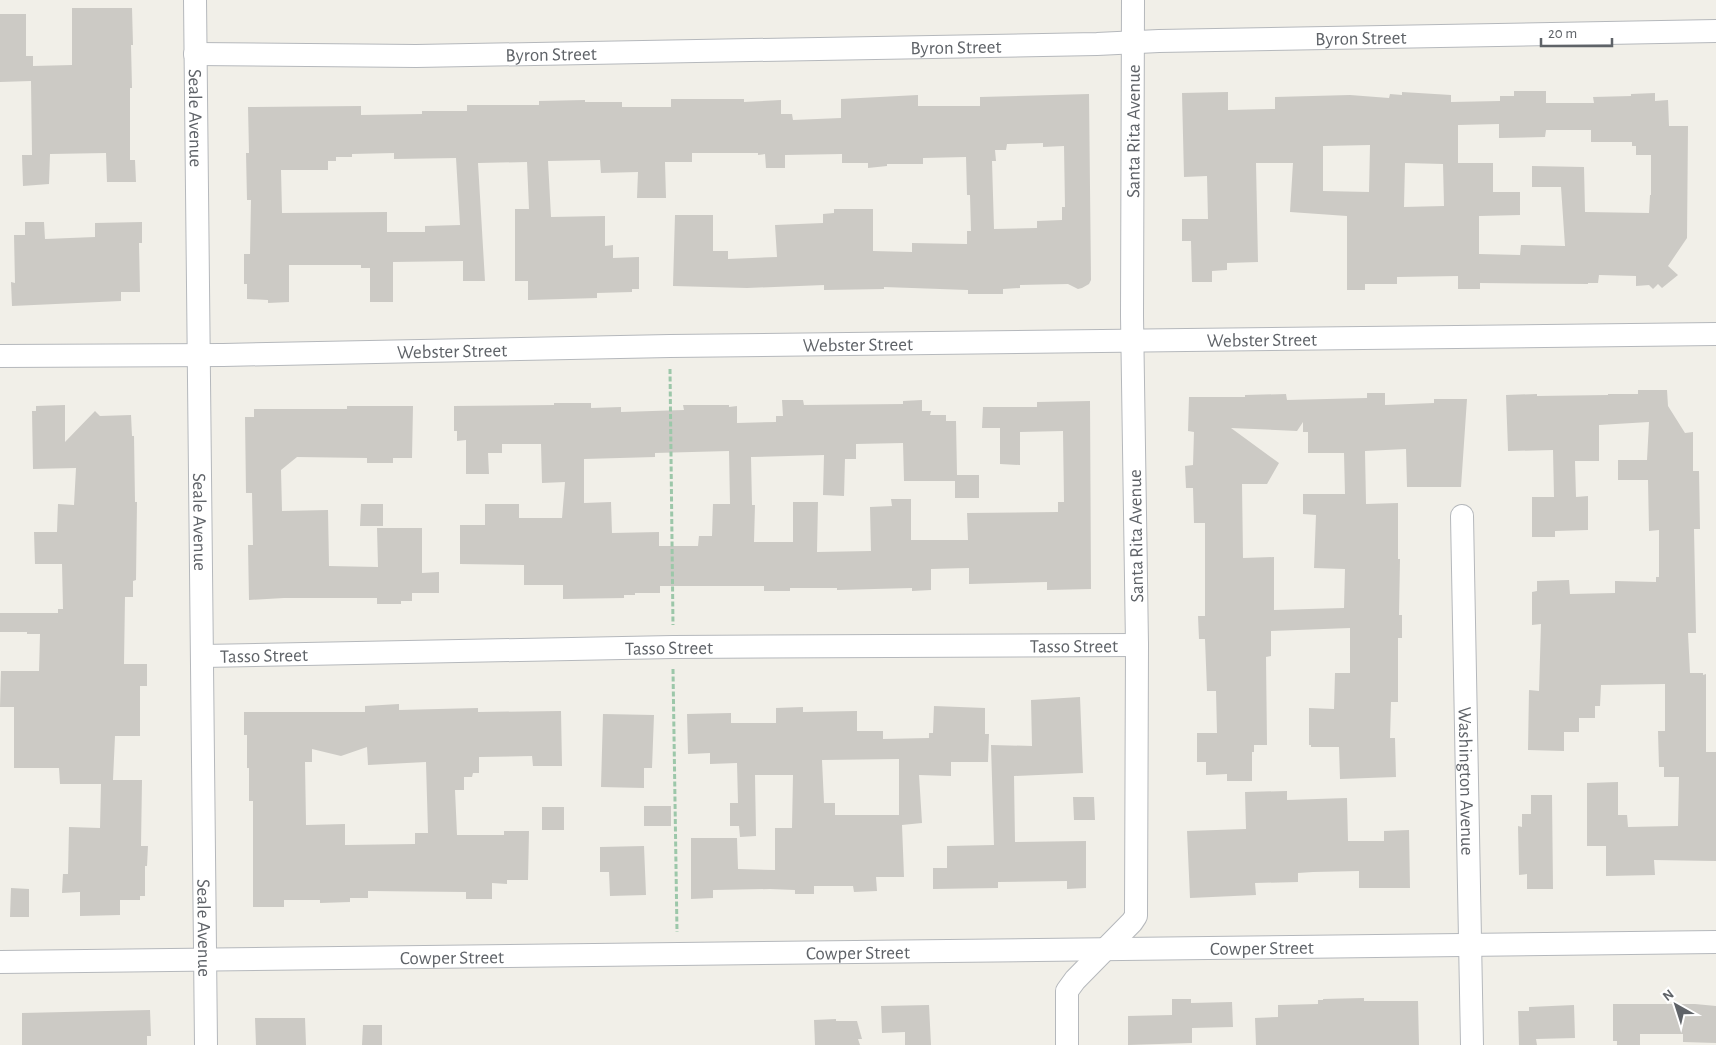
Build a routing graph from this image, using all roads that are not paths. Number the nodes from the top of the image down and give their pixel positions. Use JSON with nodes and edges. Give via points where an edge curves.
{"nodes":[{"id":1,"x":195,"y":0,"type":"edge"},
{"id":2,"x":1133,"y":0,"type":"edge"},
{"id":3,"x":1716,"y":31,"type":"edge"},
{"id":4,"x":1133,"y":41,"type":"junction"},
{"id":5,"x":195,"y":54,"type":"junction"},
{"id":6,"x":1716,"y":334,"type":"edge"},
{"id":7,"x":1132,"y":340,"type":"junction"},
{"id":8,"x":198,"y":355,"type":"junction"},
{"id":9,"x":0,"y":356,"type":"edge"},
{"id":10,"x":1462,"y":516,"type":"dead end"},
{"id":11,"x":1137,"y":645,"type":"junction"},
{"id":12,"x":203,"y":656,"type":"junction"},
{"id":13,"x":1716,"y":942,"type":"edge"},
{"id":14,"x":1470,"y":944,"type":"junction"},
{"id":15,"x":1106,"y":949,"type":"junction"},
{"id":16,"x":205,"y":960,"type":"junction"},
{"id":17,"x":0,"y":962,"type":"edge"},
{"id":18,"x":206,"y":1045,"type":"edge"},
{"id":19,"x":1067,"y":1045,"type":"edge"},
{"id":20,"x":1472,"y":1045,"type":"edge"}],
"edges":[{"from":1,"to":5,"type":"street","name":"Seale Avenue"},
{"from":2,"to":4,"type":"street","name":"Santa Rita Avenue"},
{"from":3,"to":4,"type":"street","name":"Byron Street"},
{"from":4,"to":5,"type":"street","name":"Byron Street","via":[[416,56]]},
{"from":4,"to":7,"type":"street","name":"Santa Rita Avenue"},
{"from":5,"to":8,"type":"street","name":"Seale Avenue"},
{"from":6,"to":7,"type":"street","name":"Webster Street"},
{"from":7,"to":8,"type":"street","name":"Webster Street"},
{"from":7,"to":11,"type":"street","name":"Santa Rita Avenue"},
{"from":8,"to":9,"type":"street","name":"Webster Street"},
{"from":8,"to":12,"type":"street","name":"Seale Avenue"},
{"from":10,"to":14,"type":"street","name":"Washington Avenue"},
{"from":11,"to":12,"type":"street","name":"Tasso Street","via":[[683,647]]},
{"from":11,"to":15,"type":"street","name":"Santa Rita Avenue","via":[[1136,916]]},
{"from":12,"to":16,"type":"street","name":"Seale Avenue"},
{"from":13,"to":14,"type":"street","name":"Cowper Street"},
{"from":14,"to":15,"type":"street","name":"Cowper Street"},
{"from":14,"to":20,"type":"street","name":"Washington Avenue"},
{"from":15,"to":16,"type":"street","name":"Cowper Street"},
{"from":15,"to":19,"type":"street","name":"Santa Rita Avenue","via":[[1067,991]]},
{"from":16,"to":17,"type":"street","name":"Cowper Street"},
{"from":16,"to":18,"type":"street","name":"Seale Avenue"}]}
